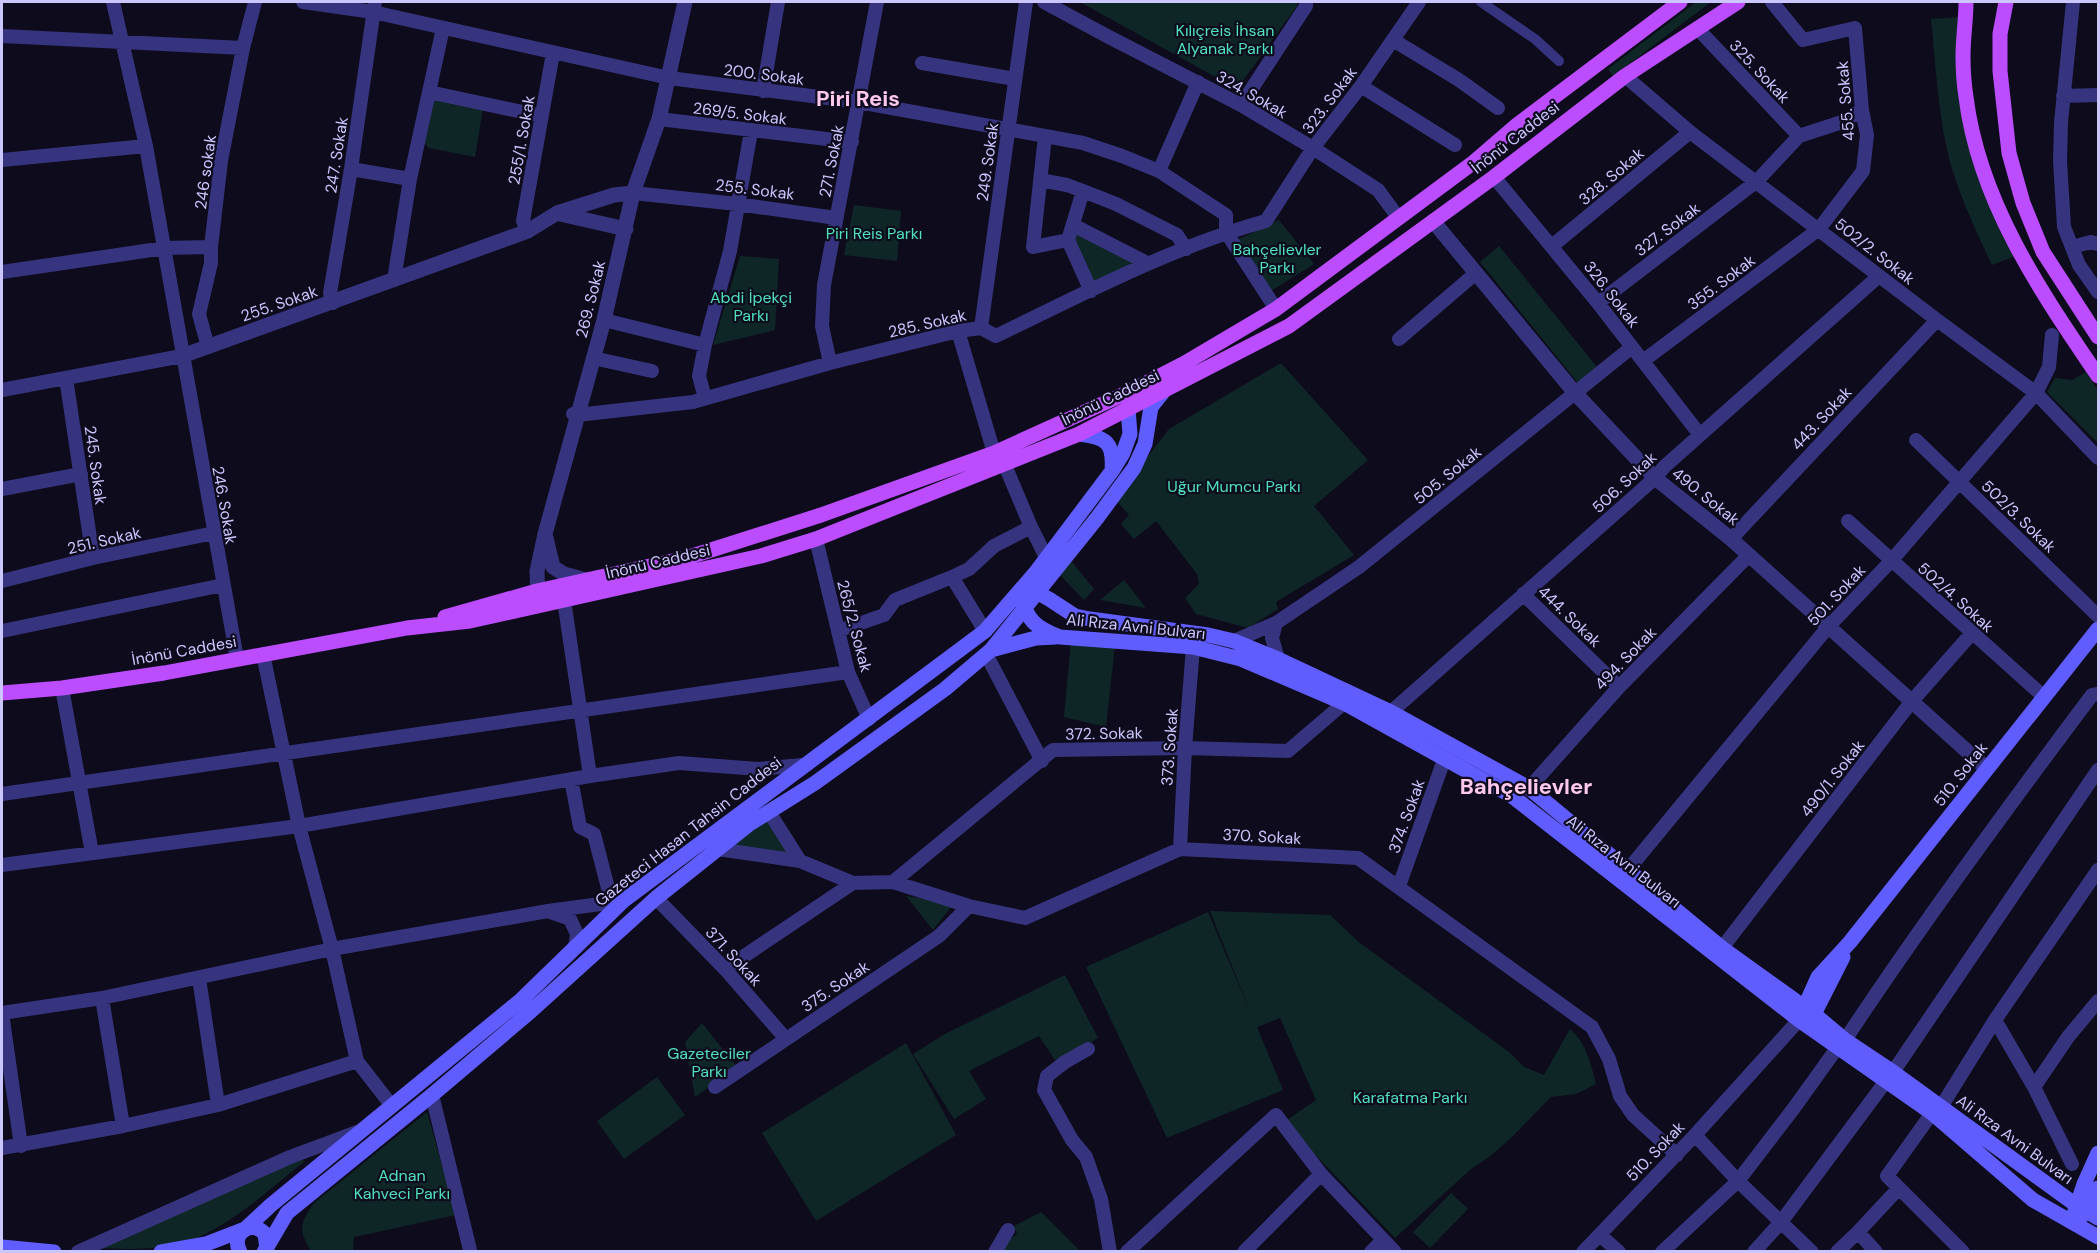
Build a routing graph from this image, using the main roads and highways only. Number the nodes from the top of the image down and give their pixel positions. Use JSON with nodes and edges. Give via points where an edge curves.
{"nodes":[{"id":1,"x":1680,"y":2,"type":"edge"},
{"id":2,"x":1738,"y":2,"type":"edge"},
{"id":3,"x":1966,"y":2,"type":"edge"},
{"id":4,"x":2006,"y":2,"type":"edge"},
{"id":5,"x":2097,"y":333,"type":"edge"},
{"id":6,"x":2098,"y":376,"type":"edge"},
{"id":7,"x":1131,"y":391,"type":"junction"},
{"id":8,"x":1163,"y":392,"type":"junction"},
{"id":9,"x":1135,"y":406,"type":"junction"},
{"id":10,"x":1147,"y":426,"type":"junction"},
{"id":11,"x":1079,"y":434,"type":"junction"},
{"id":12,"x":999,"y":458,"type":"junction"},
{"id":13,"x":1112,"y":471,"type":"junction"},
{"id":14,"x":1019,"y":593,"type":"junction"},
{"id":15,"x":1043,"y":596,"type":"junction"},
{"id":16,"x":538,"y":599,"type":"junction"},
{"id":17,"x":1024,"y":610,"type":"junction"},
{"id":18,"x":2098,"y":629,"type":"edge"},
{"id":19,"x":1060,"y":637,"type":"junction"},
{"id":20,"x":989,"y":652,"type":"junction"},
{"id":21,"x":2,"y":693,"type":"edge"},
{"id":22,"x":1850,"y":942,"type":"junction"},
{"id":23,"x":1818,"y":977,"type":"junction"},
{"id":24,"x":1781,"y":990,"type":"junction"},
{"id":25,"x":1805,"y":1014,"type":"junction"},
{"id":26,"x":1936,"y":1110,"type":"junction"},
{"id":27,"x":2098,"y":1153,"type":"edge"},
{"id":28,"x":2098,"y":1188,"type":"edge"},
{"id":29,"x":2087,"y":1212,"type":"edge"},
{"id":30,"x":2072,"y":1222,"type":"junction"},
{"id":31,"x":245,"y":1229,"type":"junction"},
{"id":32,"x":2098,"y":1237,"type":"edge"},
{"id":33,"x":2,"y":1247,"type":"edge"},
{"id":34,"x":203,"y":1248,"type":"edge"},
{"id":35,"x":269,"y":1250,"type":"edge"},
{"id":36,"x":2098,"y":1250,"type":"edge"},
{"id":37,"x":54,"y":1251,"type":"edge"},
{"id":38,"x":161,"y":1251,"type":"edge"},
{"id":39,"x":240,"y":1251,"type":"edge"}],
"edges":[{"from":1,"to":7,"type":"main road","name":"İnönü Caddesi","via":[[1276,309]]},
{"from":2,"to":8,"type":"main road","name":"İnönü Caddesi","via":[[1625,76],[1289,326]]},
{"from":3,"to":6,"type":"main road","via":[[1966,99],[1994,199],[2025,262]]},
{"from":4,"to":5,"type":"main road","via":[[2000,34],[2000,71],[2009,153],[2043,252]]},
{"from":7,"to":9,"type":"main road","name":"Gazeteci Hasan Tahsin Caddesi"},
{"from":7,"to":12,"type":"main road","name":"İnönü Caddesi"},
{"from":8,"to":9,"type":"main road","name":"İnönü Caddesi"},
{"from":8,"to":10,"type":"main road","via":[[1151,407]]},
{"from":9,"to":10,"type":"main road"},
{"from":9,"to":11,"type":"main road","name":"İnönü Caddesi"},
{"from":9,"to":13,"type":"main road","name":"Gazeteci Hasan Tahsin Caddesi","via":[[1130,434]]},
{"from":10,"to":15,"type":"main road","via":[[1145,444],[1134,468],[1049,578]]},
{"from":11,"to":12,"type":"main road","name":"İnönü Caddesi"},
{"from":11,"to":13,"type":"main road","via":[[1097,436],[1108,443],[1113,455]]},
{"from":12,"to":16,"type":"main road","name":"İnönü Caddesi","via":[[686,558],[586,580]]},
{"from":12,"to":16,"type":"main road","name":"İnönü Caddesi","via":[[816,539],[761,556],[564,600]]},
{"from":13,"to":14,"type":"main road","name":"Gazeteci Hasan Tahsin Caddesi"},
{"from":14,"to":15,"type":"main road"},
{"from":14,"to":17,"type":"main road","name":"Ali Rıza Avni Bulvarı"},
{"from":14,"to":31,"type":"main road","name":"Gazeteci Hasan Tahsin Caddesi","via":[[985,631],[623,901],[521,1000]]},
{"from":15,"to":17,"type":"main road","name":"Gazeteci Hasan Tahsin Caddesi"},
{"from":15,"to":24,"type":"main road","name":"Ali Rıza Avni Bulvarı","via":[[1075,616],[1234,641],[1391,712],[1528,788],[1722,948]]},
{"from":16,"to":21,"type":"main road","name":"İnönü Caddesi","via":[[407,628],[164,673]]},
{"from":17,"to":19,"type":"main road","name":"Ali Rıza Avni Bulvarı","via":[[1035,626]]},
{"from":17,"to":20,"type":"main road","name":"Gazeteci Hasan Tahsin Caddesi"},
{"from":18,"to":22,"type":"main road","name":"510. Sokak"},
{"from":19,"to":20,"type":"main road","via":[[1036,638]]},
{"from":19,"to":25,"type":"main road","name":"Ali Rıza Avni Bulvarı","via":[[1193,647],[1241,659],[1344,703],[1512,796]]},
{"from":20,"to":35,"type":"main road","name":"Gazeteci Hasan Tahsin Caddesi","via":[[815,783],[748,825],[656,898],[531,1011],[287,1213]]},
{"from":22,"to":23,"type":"main road","name":"510. Sokak"},
{"from":22,"to":25,"type":"main road","name":"510. Sokak"},
{"from":23,"to":24,"type":"main road","via":[[1796,989]]},
{"from":23,"to":25,"type":"main road","name":"510. Sokak"},
{"from":24,"to":25,"type":"main road","name":"Ali Rıza Avni Bulvarı"},
{"from":25,"to":26,"type":"main road","name":"Ali Rıza Avni Bulvarı"},
{"from":26,"to":29,"type":"main road","name":"Ali Rıza Avni Bulvarı"},
{"from":26,"to":30,"type":"main road","name":"Ali Rıza Avni Bulvarı","via":[[2033,1200]]},
{"from":27,"to":29,"type":"main road"},
{"from":28,"to":29,"type":"main road"},
{"from":29,"to":30,"type":"main road"},
{"from":30,"to":32,"type":"main road","name":"Ali Rıza Avni Bulvarı"},
{"from":30,"to":36,"type":"main road"},
{"from":31,"to":34,"type":"main road","name":"Gazeteci Hasan Tahsin Caddesi"},
{"from":31,"to":35,"type":"main road","via":[[254,1227],[262,1231]]},
{"from":31,"to":39,"type":"main road","via":[[238,1236]]},
{"from":33,"to":37,"type":"main road"},
{"from":34,"to":38,"type":"main road","name":"Gazeteci Hasan Tahsin Caddesi"}]}
